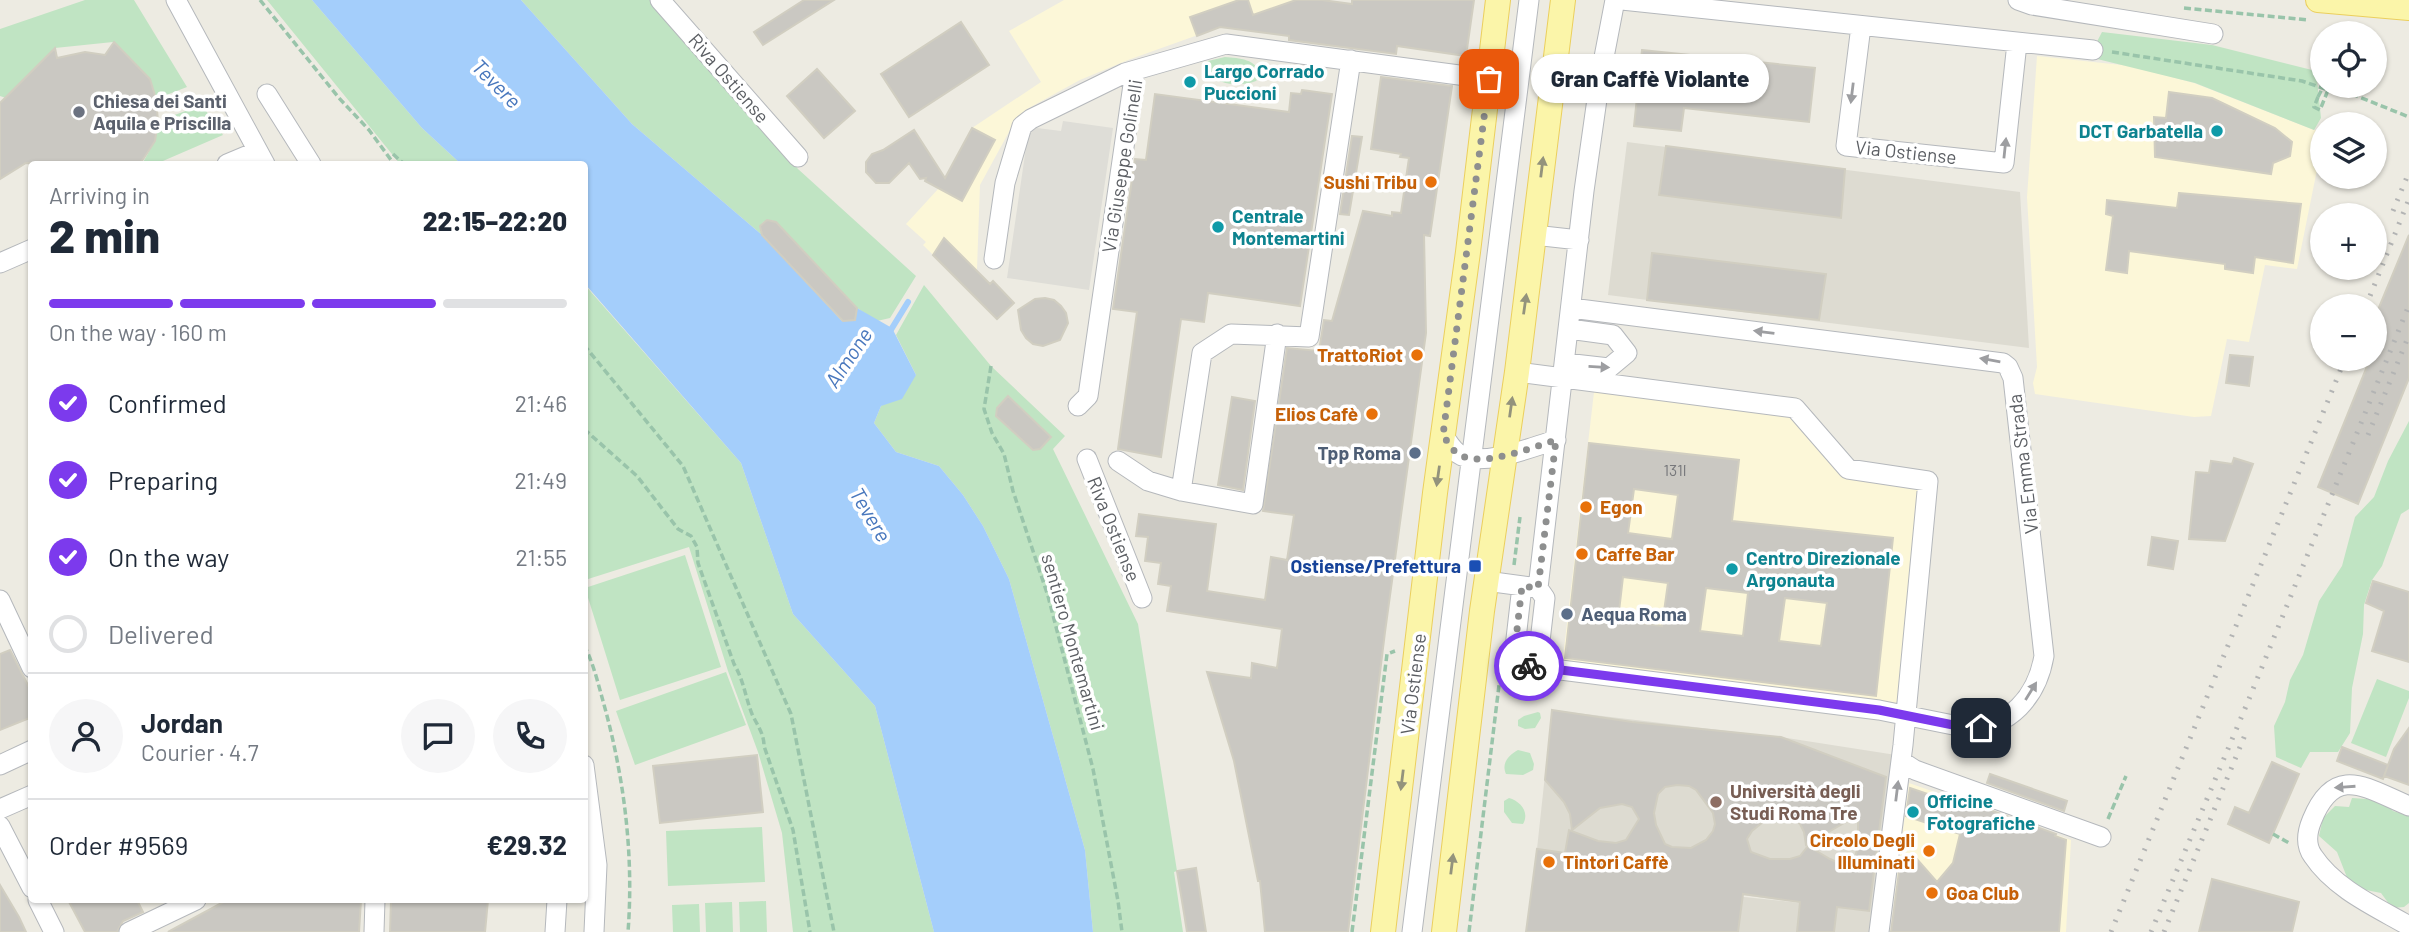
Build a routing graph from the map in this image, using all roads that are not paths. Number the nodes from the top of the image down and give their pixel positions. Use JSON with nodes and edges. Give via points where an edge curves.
{"nodes":[{"id":1,"x":176,"y":0,"type":"edge"},
{"id":2,"x":660,"y":0,"type":"edge"},
{"id":3,"x":1498,"y":0,"type":"edge"},
{"id":4,"x":1529,"y":0,"type":"edge"},
{"id":5,"x":1563,"y":0,"type":"edge"},
{"id":6,"x":1615,"y":0,"type":"edge"},
{"id":7,"x":1622,"y":0,"type":"edge"},
{"id":8,"x":2018,"y":0,"type":"edge"},
{"id":9,"x":2409,"y":8,"type":"edge"},
{"id":10,"x":2315,"y":10,"type":"edge"},
{"id":11,"x":1861,"y":26,"type":"junction"},
{"id":12,"x":2213,"y":34,"type":"dead end"},
{"id":13,"x":2017,"y":43,"type":"junction"},
{"id":14,"x":2093,"y":50,"type":"road end"},
{"id":15,"x":1351,"y":60,"type":"junction"},
{"id":16,"x":1135,"y":71,"type":"junction"},
{"id":17,"x":1489,"y":79,"type":"junction"},
{"id":18,"x":267,"y":94,"type":"dead end"},
{"id":19,"x":798,"y":157,"type":"dead end"},
{"id":20,"x":261,"y":158,"type":"edge"},
{"id":21,"x":308,"y":161,"type":"edge"},
{"id":22,"x":1534,"y":234,"type":"junction"},
{"id":23,"x":1579,"y":240,"type":"junction"},
{"id":24,"x":28,"y":251,"type":"edge"},
{"id":25,"x":994,"y":259,"type":"dead end"},
{"id":26,"x":0,"y":263,"type":"edge"},
{"id":27,"x":1571,"y":308,"type":"junction"},
{"id":28,"x":1569,"y":329,"type":"junction"},
{"id":29,"x":1277,"y":334,"type":"junction"},
{"id":30,"x":1564,"y":371,"type":"junction"},
{"id":31,"x":1517,"y":372,"type":"junction"},
{"id":32,"x":1078,"y":407,"type":"dead end"},
{"id":33,"x":1443,"y":435,"type":"junction"},
{"id":34,"x":1556,"y":440,"type":"junction"},
{"id":35,"x":1504,"y":456,"type":"junction"},
{"id":36,"x":1472,"y":458,"type":"junction"},
{"id":37,"x":1087,"y":459,"type":"dead end"},
{"id":38,"x":1118,"y":461,"type":"dead end"},
{"id":39,"x":1181,"y":491,"type":"junction"},
{"id":40,"x":1486,"y":581,"type":"junction"},
{"id":41,"x":1524,"y":586,"type":"junction"},
{"id":42,"x":1142,"y":598,"type":"dead end"},
{"id":43,"x":0,"y":600,"type":"edge"},
{"id":44,"x":1419,"y":639,"type":"junction"},
{"id":45,"x":1449,"y":642,"type":"junction"},
{"id":46,"x":1478,"y":644,"type":"junction"},
{"id":47,"x":28,"y":660,"type":"edge"},
{"id":48,"x":1905,"y":715,"type":"junction"},
{"id":49,"x":28,"y":752,"type":"edge"},
{"id":50,"x":1901,"y":761,"type":"junction"},
{"id":51,"x":0,"y":765,"type":"edge"},
{"id":52,"x":588,"y":796,"type":"edge"},
{"id":53,"x":28,"y":797,"type":"edge"},
{"id":54,"x":2409,"y":806,"type":"edge"},
{"id":55,"x":0,"y":809,"type":"edge"},
{"id":56,"x":0,"y":826,"type":"edge"},
{"id":57,"x":2101,"y":837,"type":"dead end"},
{"id":58,"x":28,"y":880,"type":"edge"},
{"id":59,"x":39,"y":903,"type":"edge"},
{"id":60,"x":190,"y":903,"type":"edge"},
{"id":61,"x":375,"y":903,"type":"edge"},
{"id":62,"x":557,"y":903,"type":"edge"},
{"id":63,"x":2409,"y":926,"type":"edge"},
{"id":64,"x":54,"y":932,"type":"edge"},
{"id":65,"x":129,"y":932,"type":"edge"},
{"id":66,"x":374,"y":932,"type":"edge"},
{"id":67,"x":555,"y":932,"type":"edge"},
{"id":68,"x":594,"y":932,"type":"edge"},
{"id":69,"x":1383,"y":932,"type":"edge"},
{"id":70,"x":1412,"y":932,"type":"edge"},
{"id":71,"x":1444,"y":932,"type":"edge"},
{"id":72,"x":1879,"y":932,"type":"edge"}],
"edges":[{"from":1,"to":20,"type":"street"},
{"from":2,"to":19,"type":"street","name":"Riva Ostiense"},
{"from":3,"to":17,"type":"main road","name":"Via Ostiense"},
{"from":4,"to":36,"type":"street","name":"Via Ostiense"},
{"from":22,"to":5,"type":"main road","one_way":true},
{"from":6,"to":23,"type":"street"},
{"from":7,"to":11,"type":"street"},
{"from":8,"to":12,"type":"street"},
{"from":9,"to":10,"type":"main road"},
{"from":11,"to":13,"type":"street"},
{"from":11,"to":13,"type":"street","name":"Via Ostiense","one_way":true,"via":[[1846,146],[1990,162],[2004,163]]},
{"from":13,"to":14,"type":"street"},
{"from":15,"to":16,"type":"street","name":"Via Giuseppe Golinelli","via":[[1226,44]]},
{"from":15,"to":17,"type":"street","name":"Via Giuseppe Golinelli"},
{"from":15,"to":29,"type":"street","via":[[1309,337]]},
{"from":16,"to":25,"type":"street","via":[[1022,126],[1005,183]]},
{"from":16,"to":32,"type":"street","name":"Via Giuseppe Golinelli","via":[[1088,396]]},
{"from":17,"to":33,"type":"main road","name":"Via Ostiense"},
{"from":18,"to":21,"type":"street"},
{"from":22,"to":23,"type":"street"},
{"from":31,"to":22,"type":"main road","one_way":true},
{"from":23,"to":27,"type":"street"},
{"from":24,"to":26,"type":"street"},
{"from":27,"to":28,"type":"street"},
{"from":48,"to":27,"type":"street","name":"Via Emma Strada","one_way":true,"via":[[1968,728],[1995,724],[2029,697],[2041,672],[2041,619],[2013,378],[2008,367],[1996,361]]},
{"from":28,"to":30,"type":"street"},
{"from":30,"to":28,"type":"street","one_way":true,"via":[[1609,368],[1627,353],[1613,335]]},
{"from":29,"to":39,"type":"street","via":[[1231,334],[1202,353]]},
{"from":29,"to":39,"type":"street","via":[[1253,504]]},
{"from":30,"to":31,"type":"street"},
{"from":30,"to":34,"type":"street"},
{"from":30,"to":48,"type":"street","via":[[1794,408],[1848,469],[1928,481]]},
{"from":35,"to":31,"type":"main road","one_way":true},
{"from":33,"to":36,"type":"street","via":[[1456,452]]},
{"from":33,"to":44,"type":"main road","name":"Via Ostiense","one_way":true},
{"from":34,"to":35,"type":"street"},
{"from":34,"to":41,"type":"street"},
{"from":35,"to":36,"type":"street"},
{"from":35,"to":40,"type":"main road"},
{"from":36,"to":45,"type":"street","name":"Via Ostiense"},
{"from":37,"to":42,"type":"street","name":"Riva Ostiense"},
{"from":38,"to":39,"type":"street","via":[[1148,481]]},
{"from":40,"to":41,"type":"street"},
{"from":40,"to":46,"type":"main road"},
{"from":41,"to":48,"type":"street","via":[[1545,598],[1536,667]]},
{"from":43,"to":47,"type":"street"},
{"from":44,"to":45,"type":"street"},
{"from":44,"to":69,"type":"main road","name":"Via Ostiense","one_way":true},
{"from":45,"to":46,"type":"street"},
{"from":45,"to":70,"type":"street","name":"Via Ostiense"},
{"from":71,"to":46,"type":"main road","one_way":true},
{"from":48,"to":50,"type":"street"},
{"from":49,"to":51,"type":"street"},
{"from":50,"to":57,"type":"street"},
{"from":72,"to":50,"type":"street","one_way":true},
{"from":52,"to":68,"type":"street","via":[[597,865]]},
{"from":53,"to":55,"type":"street"},
{"from":54,"to":63,"type":"street","one_way":true,"via":[[2364,788],[2340,785],[2326,793],[2318,806],[2307,840],[2312,855],[2336,880]]},
{"from":56,"to":58,"type":"street"},
{"from":59,"to":64,"type":"street"},
{"from":60,"to":65,"type":"street"},
{"from":61,"to":66,"type":"street"},
{"from":62,"to":67,"type":"street"}]}
